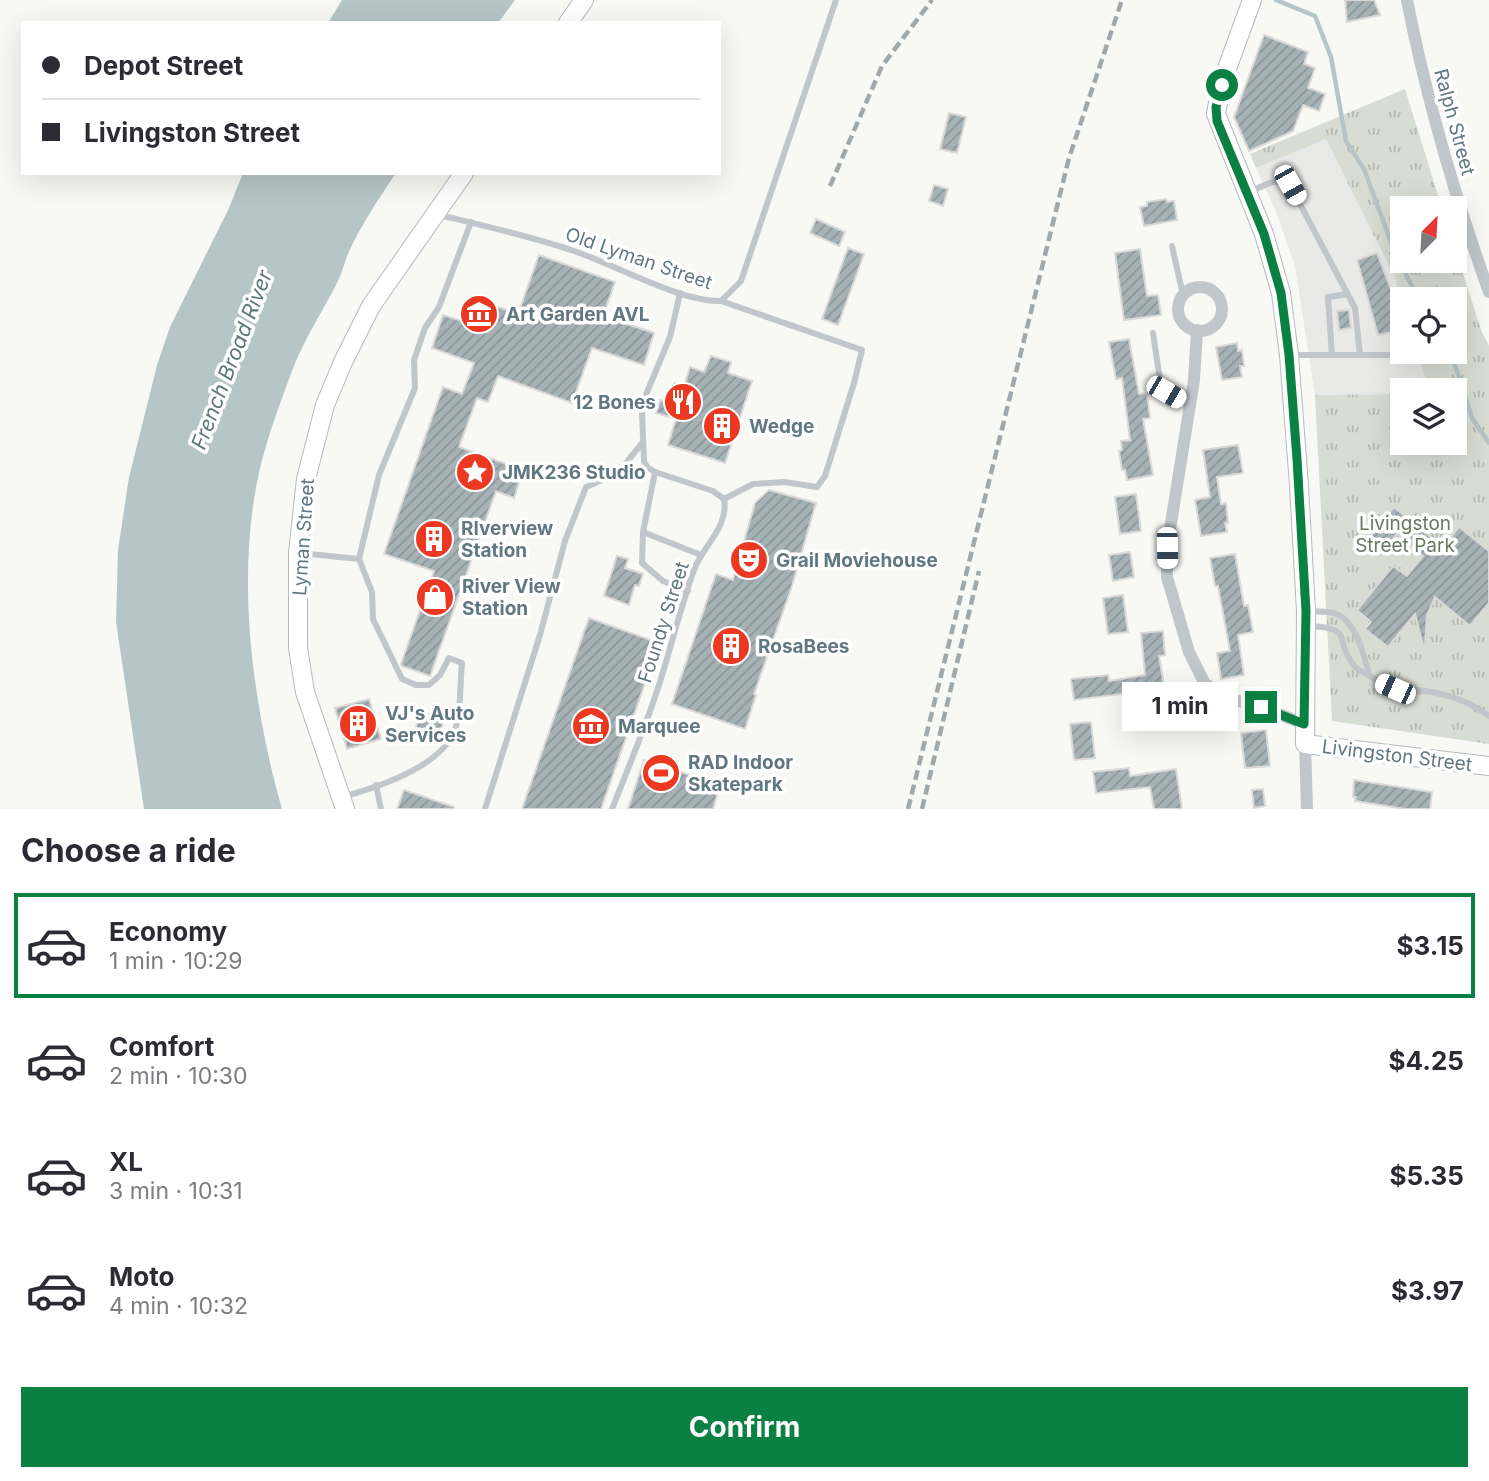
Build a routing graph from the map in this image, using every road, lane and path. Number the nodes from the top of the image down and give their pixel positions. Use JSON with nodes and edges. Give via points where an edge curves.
{"nodes":[{"id":1,"x":584,"y":0,"type":"edge"},
{"id":2,"x":836,"y":0,"type":"edge"},
{"id":3,"x":1407,"y":0,"type":"edge"},
{"id":4,"x":1250,"y":5,"type":"edge"},
{"id":5,"x":569,"y":21,"type":"edge"},
{"id":6,"x":463,"y":175,"type":"edge"},
{"id":7,"x":1248,"y":192,"type":"junction"},
{"id":8,"x":436,"y":214,"type":"junction"},
{"id":9,"x":471,"y":222,"type":"junction"},
{"id":10,"x":1172,"y":246,"type":"dead end"},
{"id":11,"x":1489,"y":292,"type":"edge"},
{"id":12,"x":680,"y":293,"type":"junction"},
{"id":13,"x":1348,"y":294,"type":"junction"},
{"id":14,"x":1183,"y":295,"type":"junction"},
{"id":15,"x":721,"y":301,"type":"junction"},
{"id":16,"x":1197,"y":330,"type":"junction"},
{"id":17,"x":1153,"y":333,"type":"dead end"},
{"id":18,"x":1289,"y":355,"type":"junction"},
{"id":19,"x":1332,"y":355,"type":"junction"},
{"id":20,"x":1360,"y":355,"type":"junction"},
{"id":21,"x":1390,"y":355,"type":"edge"},
{"id":22,"x":1190,"y":406,"type":"junction"},
{"id":23,"x":643,"y":442,"type":"junction"},
{"id":24,"x":655,"y":472,"type":"junction"},
{"id":25,"x":724,"y":499,"type":"junction"},
{"id":26,"x":643,"y":532,"type":"junction"},
{"id":27,"x":298,"y":553,"type":"junction"},
{"id":28,"x":701,"y":555,"type":"junction"},
{"id":29,"x":359,"y":559,"type":"junction"},
{"id":30,"x":688,"y":591,"type":"junction"},
{"id":31,"x":1306,"y":619,"type":"junction"},
{"id":32,"x":1369,"y":674,"type":"junction"},
{"id":33,"x":1489,"y":716,"type":"edge"},
{"id":34,"x":1304,"y":724,"type":"junction"},
{"id":35,"x":1306,"y":744,"type":"junction"},
{"id":36,"x":1489,"y":766,"type":"edge"},
{"id":37,"x":376,"y":785,"type":"junction"},
{"id":38,"x":343,"y":803,"type":"edge"},
{"id":39,"x":381,"y":809,"type":"edge"},
{"id":40,"x":485,"y":809,"type":"edge"},
{"id":41,"x":612,"y":809,"type":"edge"},
{"id":42,"x":1307,"y":809,"type":"edge"}],
"edges":[{"from":1,"to":5,"type":"street"},
{"from":2,"to":15,"type":"lane","name":"Old Lyman Street","via":[[741,281]]},
{"from":3,"to":11,"type":"street","name":"Ralph Street","via":[[1432,114]]},
{"from":4,"to":7,"type":"street","via":[[1216,114]]},
{"from":6,"to":8,"type":"street","name":"Lyman Street"},
{"from":7,"to":13,"type":"lane","via":[[1277,181],[1290,185]]},
{"from":7,"to":18,"type":"street","via":[[1278,280]]},
{"from":8,"to":9,"type":"lane","name":"Old Lyman Street"},
{"from":8,"to":27,"type":"street","name":"Lyman Street","via":[[370,306],[342,362],[314,441]]},
{"from":9,"to":12,"type":"lane","name":"Old Lyman Street","via":[[577,252]]},
{"from":9,"to":29,"type":"lane","via":[[414,360],[415,388],[379,475]]},
{"from":10,"to":14,"type":"lane"},
{"from":12,"to":15,"type":"lane","name":"Old Lyman Street"},
{"from":12,"to":23,"type":"lane","via":[[670,337],[645,397]]},
{"from":13,"to":19,"type":"lane","via":[[1328,297]]},
{"from":13,"to":20,"type":"lane","via":[[1358,319]]},
{"from":14,"to":16,"type":"street","via":[[1179,313],[1183,322]]},
{"from":14,"to":16,"type":"street","via":[[1200,286],[1218,295],[1222,303],[1218,322]]},
{"from":15,"to":25,"type":"lane","via":[[862,350],[825,476],[817,487],[754,484]]},
{"from":16,"to":22,"type":"street","name":"Livingston Street"},
{"from":17,"to":22,"type":"lane","via":[[1166,392]]},
{"from":18,"to":19,"type":"lane"},
{"from":18,"to":31,"type":"street"},
{"from":19,"to":20,"type":"lane"},
{"from":20,"to":21,"type":"lane"},
{"from":22,"to":34,"type":"street","name":"Livingston Street","via":[[1167,548],[1167,577],[1189,652],[1205,684],[1215,692]]},
{"from":23,"to":24,"type":"lane","via":[[647,467]]},
{"from":23,"to":40,"type":"lane","via":[[618,473],[586,487],[565,541]]},
{"from":24,"to":25,"type":"lane"},
{"from":24,"to":26,"type":"lane"},
{"from":25,"to":28,"type":"lane","name":"Foundy Street","via":[[723,522]]},
{"from":26,"to":28,"type":"lane"},
{"from":26,"to":30,"type":"lane","via":[[642,563],[663,580]]},
{"from":27,"to":29,"type":"lane"},
{"from":27,"to":38,"type":"street","name":"Lyman Street","via":[[298,648],[305,692]]},
{"from":28,"to":30,"type":"lane","name":"Foundy Street"},
{"from":29,"to":37,"type":"lane","via":[[372,592],[373,619],[402,679],[429,685],[449,657],[462,663],[458,721],[449,741],[420,767]]},
{"from":30,"to":41,"type":"lane","name":"Foundy Street","via":[[657,691]]},
{"from":31,"to":32,"type":"lane","via":[[1339,633],[1355,668]]},
{"from":31,"to":32,"type":"lane","via":[[1339,615],[1349,623]]},
{"from":31,"to":34,"type":"street"},
{"from":32,"to":33,"type":"lane","via":[[1395,689],[1448,695]]},
{"from":34,"to":35,"type":"street"},
{"from":35,"to":36,"type":"street","name":"Livingston Street"},
{"from":35,"to":42,"type":"street"},
{"from":37,"to":38,"type":"lane"},
{"from":37,"to":39,"type":"lane"}]}
